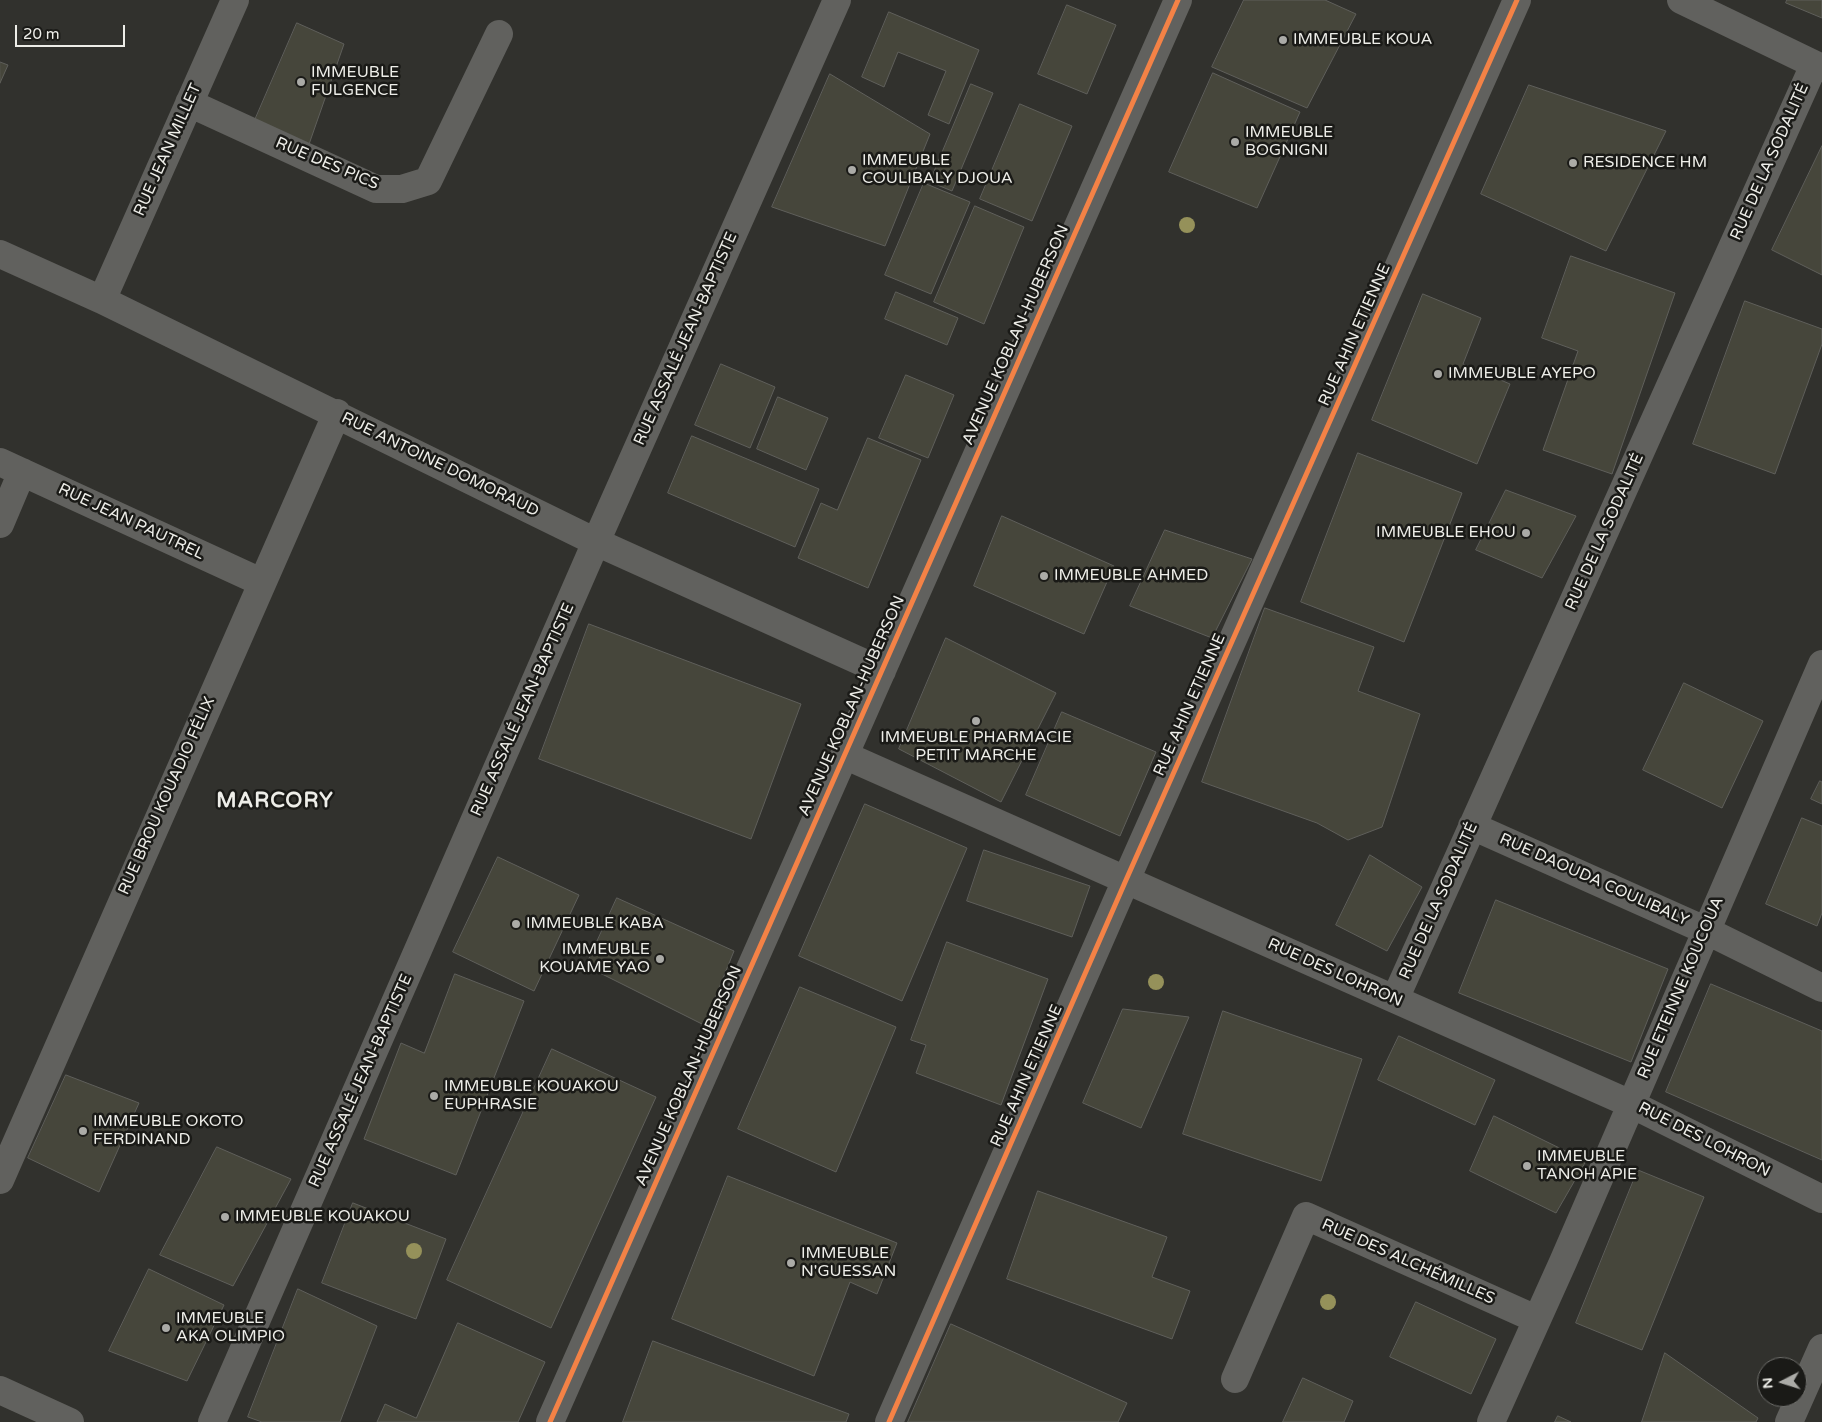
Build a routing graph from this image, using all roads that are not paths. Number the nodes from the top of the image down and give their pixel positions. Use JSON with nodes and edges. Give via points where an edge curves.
{"nodes":[{"id":1,"x":235,"y":0,"type":"edge"},
{"id":2,"x":837,"y":0,"type":"edge"},
{"id":3,"x":1178,"y":0,"type":"edge"},
{"id":4,"x":1517,"y":0,"type":"edge"},
{"id":5,"x":1681,"y":0,"type":"edge"},
{"id":6,"x":499,"y":34,"type":"dead end"},
{"id":7,"x":1818,"y":66,"type":"edge"},
{"id":8,"x":189,"y":102,"type":"junction"},
{"id":9,"x":0,"y":254,"type":"edge"},
{"id":10,"x":102,"y":300,"type":"junction"},
{"id":11,"x":337,"y":413,"type":"junction"},
{"id":12,"x":11,"y":467,"type":"edge"},
{"id":13,"x":0,"y":524,"type":"edge"},
{"id":14,"x":596,"y":542,"type":"junction"},
{"id":15,"x":261,"y":582,"type":"junction"},
{"id":16,"x":1822,"y":664,"type":"edge"},
{"id":17,"x":882,"y":671,"type":"junction"},
{"id":18,"x":844,"y":755,"type":"junction"},
{"id":19,"x":1472,"y":826,"type":"junction"},
{"id":20,"x":1126,"y":880,"type":"junction"},
{"id":21,"x":1705,"y":930,"type":"junction"},
{"id":22,"x":1822,"y":988,"type":"edge"},
{"id":23,"x":1395,"y":999,"type":"junction"},
{"id":24,"x":1631,"y":1104,"type":"junction"},
{"id":25,"x":0,"y":1180,"type":"edge"},
{"id":26,"x":1822,"y":1199,"type":"edge"},
{"id":27,"x":1536,"y":1319,"type":"junction"},
{"id":28,"x":1822,"y":1348,"type":"edge"},
{"id":29,"x":1235,"y":1379,"type":"dead end"},
{"id":30,"x":0,"y":1390,"type":"edge"},
{"id":31,"x":70,"y":1422,"type":"edge"},
{"id":32,"x":212,"y":1422,"type":"edge"},
{"id":33,"x":550,"y":1422,"type":"edge"},
{"id":34,"x":889,"y":1422,"type":"edge"},
{"id":35,"x":1492,"y":1422,"type":"edge"},
{"id":36,"x":1789,"y":1422,"type":"edge"}],
"edges":[{"from":1,"to":8,"type":"street","name":"RUE JEAN MILLET"},
{"from":2,"to":14,"type":"street","name":"RUE ASSALÉ JEAN-BAPTISTE"},
{"from":3,"to":17,"type":"street","name":"AVENUE KOBLAN-HUBERSON"},
{"from":4,"to":20,"type":"street","name":"RUE AHIN ETIENNE"},
{"from":5,"to":7,"type":"street"},
{"from":6,"to":8,"type":"street","name":"RUE DES PICS","via":[[428,181],[402,189],[376,189]]},
{"from":7,"to":19,"type":"street","name":"RUE DE LA SODALITÉ"},
{"from":8,"to":10,"type":"street","name":"RUE JEAN MILLET"},
{"from":9,"to":10,"type":"street","name":"RUE ANTOINE DOMORAUD"},
{"from":10,"to":11,"type":"street","name":"RUE ANTOINE DOMORAUD"},
{"from":11,"to":14,"type":"street","name":"RUE ANTOINE DOMORAUD"},
{"from":11,"to":15,"type":"street","name":"RUE BROU KOUADIO FÉLIX"},
{"from":12,"to":13,"type":"street"},
{"from":12,"to":15,"type":"street","name":"RUE JEAN PAUTREL"},
{"from":14,"to":17,"type":"street","name":"RUE ANTOINE DOMORAUD"},
{"from":14,"to":32,"type":"street","name":"RUE ASSALÉ JEAN-BAPTISTE"},
{"from":15,"to":25,"type":"street","name":"RUE BROU KOUADIO FÉLIX"},
{"from":16,"to":21,"type":"street","name":"RUE ETEINNE KOUCOUA"},
{"from":17,"to":18,"type":"street","name":"AVENUE KOBLAN-HUBERSON"},
{"from":18,"to":20,"type":"street","name":"RUE DES LOHRON"},
{"from":18,"to":33,"type":"street","name":"AVENUE KOBLAN-HUBERSON"},
{"from":19,"to":21,"type":"street","name":"RUE DAOUDA COULIBALY"},
{"from":19,"to":23,"type":"street","name":"RUE DE LA SODALITÉ"},
{"from":20,"to":23,"type":"street","name":"RUE DES LOHRON"},
{"from":20,"to":34,"type":"street","name":"RUE AHIN ETIENNE"},
{"from":21,"to":22,"type":"street","name":"RUE DAOUDA COULIBALY"},
{"from":21,"to":24,"type":"street","name":"RUE ETEINNE KOUCOUA"},
{"from":23,"to":24,"type":"street","name":"RUE DES LOHRON"},
{"from":24,"to":26,"type":"street","name":"RUE DES LOHRON"},
{"from":24,"to":27,"type":"street","name":"RUE ETEINNE KOUCOUA"},
{"from":27,"to":29,"type":"street","name":"RUE DES ALCHÉMILLES","via":[[1306,1216]]},
{"from":27,"to":35,"type":"street","name":"RUE ETEINNE KOUCOUA"},
{"from":28,"to":36,"type":"street"},
{"from":30,"to":31,"type":"street"}]}
